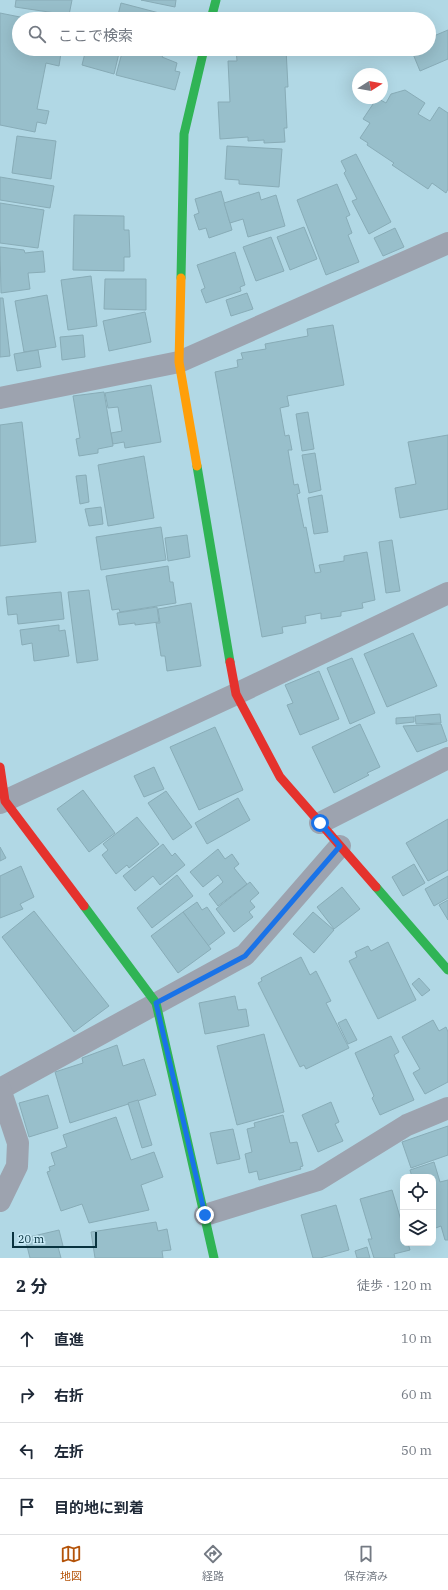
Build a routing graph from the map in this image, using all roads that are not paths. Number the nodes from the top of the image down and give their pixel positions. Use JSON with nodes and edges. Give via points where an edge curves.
{"nodes":[{"id":1,"x":216,"y":0,"type":"edge"},
{"id":2,"x":213,"y":12,"type":"edge"},
{"id":3,"x":202,"y":56,"type":"edge"},
{"id":4,"x":448,"y":243,"type":"edge"},
{"id":5,"x":179,"y":362,"type":"junction"},
{"id":6,"x":0,"y":398,"type":"edge"},
{"id":7,"x":448,"y":594,"type":"edge"},
{"id":8,"x":236,"y":694,"type":"junction"},
{"id":9,"x":448,"y":758,"type":"edge"},
{"id":10,"x":0,"y":767,"type":"edge"},
{"id":11,"x":2,"y":802,"type":"edge"},
{"id":12,"x":320,"y":823,"type":"junction"},
{"id":13,"x":340,"y":846,"type":"junction"},
{"id":14,"x":448,"y":970,"type":"edge"},
{"id":15,"x":156,"y":1003,"type":"junction"},
{"id":16,"x":0,"y":1089,"type":"edge"},
{"id":17,"x":448,"y":1108,"type":"edge"},
{"id":18,"x":0,"y":1201,"type":"edge"},
{"id":19,"x":205,"y":1215,"type":"junction"},
{"id":20,"x":214,"y":1258,"type":"edge"}],
"edges":[{"from":1,"to":2,"type":"street"},
{"from":3,"to":5,"type":"street","via":[[184,134]]},
{"from":4,"to":5,"type":"street"},
{"from":5,"to":6,"type":"street"},
{"from":5,"to":8,"type":"street"},
{"from":7,"to":8,"type":"street"},
{"from":8,"to":11,"type":"street"},
{"from":8,"to":12,"type":"street","via":[[280,777]]},
{"from":9,"to":12,"type":"street"},
{"from":10,"to":11,"type":"street"},
{"from":11,"to":15,"type":"street"},
{"from":12,"to":13,"type":"street"},
{"from":13,"to":14,"type":"street"},
{"from":13,"to":15,"type":"street","via":[[245,956]]},
{"from":15,"to":16,"type":"street"},
{"from":15,"to":19,"type":"street"},
{"from":16,"to":18,"type":"street","via":[[18,1143],[18,1166]]},
{"from":17,"to":19,"type":"street","via":[[407,1125],[318,1180]]},
{"from":19,"to":20,"type":"street"}]}
